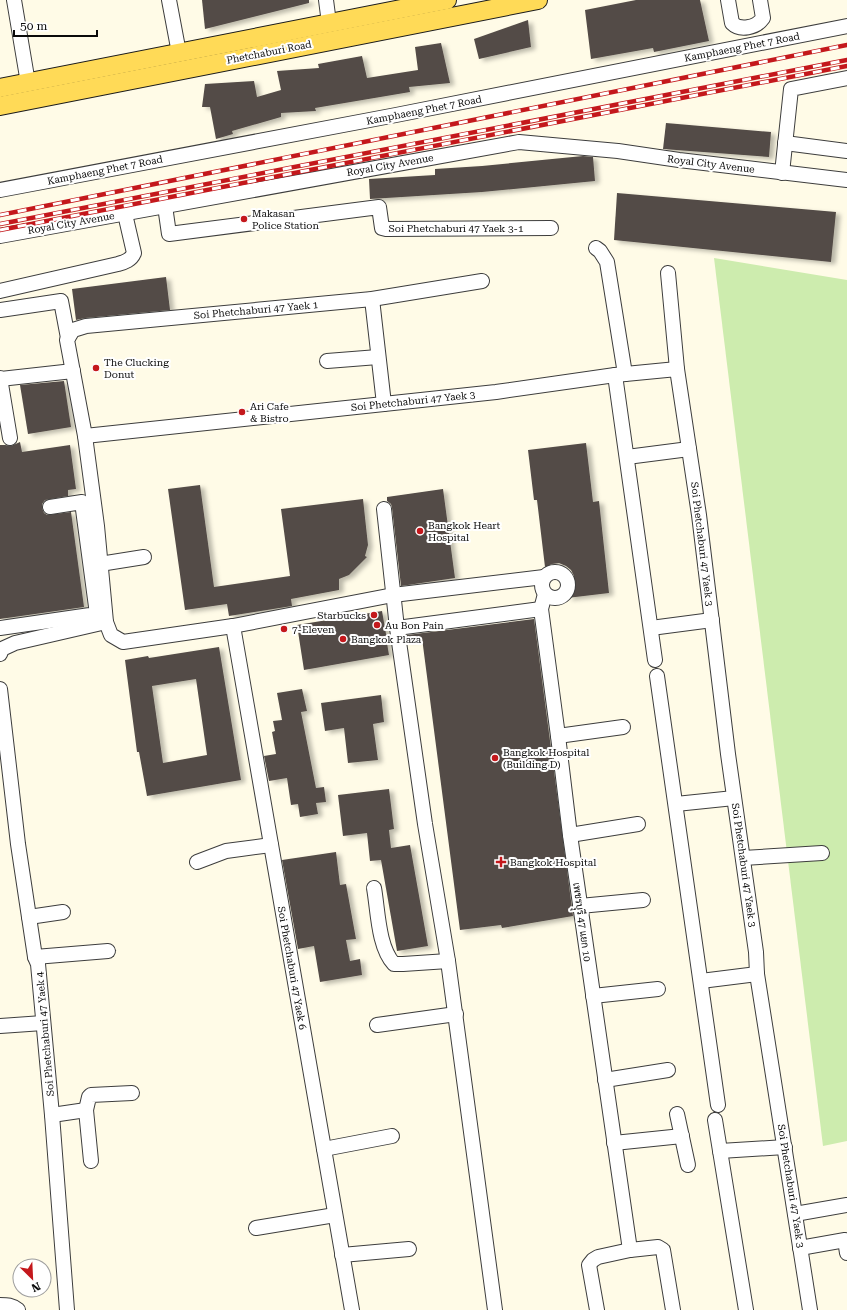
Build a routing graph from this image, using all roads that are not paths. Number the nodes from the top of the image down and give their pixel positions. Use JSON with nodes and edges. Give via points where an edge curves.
{"nodes":[{"id":1,"x":14,"y":0,"type":"edge"},
{"id":2,"x":169,"y":0,"type":"edge"},
{"id":3,"x":326,"y":0,"type":"edge"},
{"id":4,"x":447,"y":0,"type":"edge"},
{"id":5,"x":538,"y":0,"type":"edge"},
{"id":6,"x":728,"y":0,"type":"edge"},
{"id":7,"x":760,"y":0,"type":"edge"},
{"id":8,"x":329,"y":23,"type":"junction"},
{"id":9,"x":847,"y":26,"type":"edge"},
{"id":10,"x":179,"y":53,"type":"junction"},
{"id":11,"x":847,"y":78,"type":"edge"},
{"id":12,"x":28,"y":83,"type":"junction"},
{"id":13,"x":0,"y":88,"type":"edge"},
{"id":14,"x":0,"y":106,"type":"edge"},
{"id":15,"x":785,"y":144,"type":"junction"},
{"id":16,"x":847,"y":151,"type":"edge"},
{"id":17,"x":782,"y":173,"type":"junction"},
{"id":18,"x":847,"y":180,"type":"edge"},
{"id":19,"x":0,"y":190,"type":"edge"},
{"id":20,"x":165,"y":206,"type":"junction"},
{"id":21,"x":125,"y":214,"type":"junction"},
{"id":22,"x":552,"y":228,"type":"dead end"},
{"id":23,"x":0,"y":236,"type":"edge"},
{"id":24,"x":596,"y":248,"type":"dead end"},
{"id":25,"x":668,"y":273,"type":"dead end"},
{"id":26,"x":482,"y":281,"type":"dead end"},
{"id":27,"x":0,"y":290,"type":"edge"},
{"id":28,"x":372,"y":299,"type":"junction"},
{"id":29,"x":0,"y":310,"type":"edge"},
{"id":30,"x":68,"y":338,"type":"junction"},
{"id":31,"x":378,"y":357,"type":"junction"},
{"id":32,"x":327,"y":361,"type":"dead end"},
{"id":33,"x":677,"y":368,"type":"junction"},
{"id":34,"x":73,"y":371,"type":"junction"},
{"id":35,"x":620,"y":375,"type":"junction"},
{"id":36,"x":0,"y":378,"type":"edge"},
{"id":37,"x":384,"y":404,"type":"junction"},
{"id":38,"x":85,"y":436,"type":"junction"},
{"id":39,"x":10,"y":438,"type":"dead end"},
{"id":40,"x":689,"y":449,"type":"junction"},
{"id":41,"x":627,"y":457,"type":"junction"},
{"id":42,"x":50,"y":506,"type":"dead end"},
{"id":43,"x":384,"y":508,"type":"dead end"},
{"id":44,"x":144,"y":557,"type":"dead end"},
{"id":45,"x":97,"y":561,"type":"junction"},
{"id":46,"x":544,"y":577,"type":"junction"},
{"id":47,"x":545,"y":594,"type":"junction"},
{"id":48,"x":393,"y":595,"type":"junction"},
{"id":49,"x":541,"y":609,"type":"junction"},
{"id":50,"x":712,"y":620,"type":"junction"},
{"id":51,"x":106,"y":622,"type":"junction"},
{"id":52,"x":233,"y":626,"type":"junction"},
{"id":53,"x":0,"y":628,"type":"edge"},
{"id":54,"x":397,"y":628,"type":"junction"},
{"id":55,"x":651,"y":628,"type":"junction"},
{"id":56,"x":0,"y":654,"type":"edge"},
{"id":57,"x":655,"y":660,"type":"dead end"},
{"id":58,"x":657,"y":676,"type":"dead end"},
{"id":59,"x":0,"y":688,"type":"edge"},
{"id":60,"x":622,"y":726,"type":"dead end"},
{"id":61,"x":558,"y":736,"type":"junction"},
{"id":62,"x":734,"y":798,"type":"junction"},
{"id":63,"x":676,"y":804,"type":"junction"},
{"id":64,"x":638,"y":824,"type":"dead end"},
{"id":65,"x":570,"y":835,"type":"junction"},
{"id":66,"x":271,"y":845,"type":"junction"},
{"id":67,"x":822,"y":853,"type":"dead end"},
{"id":68,"x":743,"y":858,"type":"junction"},
{"id":69,"x":197,"y":862,"type":"dead end"},
{"id":70,"x":374,"y":888,"type":"dead end"},
{"id":71,"x":643,"y":900,"type":"dead end"},
{"id":72,"x":580,"y":906,"type":"junction"},
{"id":73,"x":63,"y":912,"type":"dead end"},
{"id":74,"x":29,"y":917,"type":"junction"},
{"id":75,"x":108,"y":951,"type":"dead end"},
{"id":76,"x":35,"y":957,"type":"junction"},
{"id":77,"x":448,"y":961,"type":"junction"},
{"id":78,"x":757,"y":974,"type":"junction"},
{"id":79,"x":701,"y":980,"type":"junction"},
{"id":80,"x":658,"y":988,"type":"dead end"},
{"id":81,"x":593,"y":996,"type":"junction"},
{"id":82,"x":456,"y":1014,"type":"junction"},
{"id":83,"x":43,"y":1023,"type":"junction"},
{"id":84,"x":378,"y":1025,"type":"dead end"},
{"id":85,"x":0,"y":1026,"type":"edge"},
{"id":86,"x":668,"y":1070,"type":"dead end"},
{"id":87,"x":605,"y":1080,"type":"junction"},
{"id":88,"x":132,"y":1093,"type":"dead end"},
{"id":89,"x":718,"y":1105,"type":"dead end"},
{"id":90,"x":86,"y":1110,"type":"junction"},
{"id":91,"x":677,"y":1114,"type":"dead end"},
{"id":92,"x":52,"y":1115,"type":"junction"},
{"id":93,"x":715,"y":1120,"type":"dead end"},
{"id":94,"x":392,"y":1136,"type":"dead end"},
{"id":95,"x":682,"y":1136,"type":"junction"},
{"id":96,"x":614,"y":1143,"type":"junction"},
{"id":97,"x":785,"y":1147,"type":"junction"},
{"id":98,"x":324,"y":1149,"type":"junction"},
{"id":99,"x":720,"y":1151,"type":"junction"},
{"id":100,"x":91,"y":1161,"type":"dead end"},
{"id":101,"x":688,"y":1165,"type":"dead end"},
{"id":102,"x":847,"y":1205,"type":"edge"},
{"id":103,"x":795,"y":1214,"type":"junction"},
{"id":104,"x":335,"y":1215,"type":"junction"},
{"id":105,"x":256,"y":1228,"type":"dead end"},
{"id":106,"x":800,"y":1248,"type":"junction"},
{"id":107,"x":409,"y":1249,"type":"dead end"},
{"id":108,"x":630,"y":1250,"type":"junction"},
{"id":109,"x":847,"y":1253,"type":"edge"},
{"id":110,"x":342,"y":1255,"type":"junction"},
{"id":111,"x":0,"y":1306,"type":"edge"},
{"id":112,"x":18,"y":1310,"type":"edge"},
{"id":113,"x":67,"y":1310,"type":"edge"},
{"id":114,"x":352,"y":1310,"type":"edge"},
{"id":115,"x":495,"y":1310,"type":"edge"},
{"id":116,"x":597,"y":1310,"type":"edge"},
{"id":117,"x":673,"y":1310,"type":"edge"},
{"id":118,"x":746,"y":1310,"type":"edge"},
{"id":119,"x":810,"y":1310,"type":"edge"}],
"edges":[{"from":1,"to":12,"type":"street"},
{"from":2,"to":10,"type":"street"},
{"from":3,"to":8,"type":"street"},
{"from":4,"to":8,"type":"main road","name":"Phetchaburi Road"},
{"from":5,"to":14,"type":"main road","name":"Phetchaburi Road"},
{"from":6,"to":7,"type":"street","via":[[732,23],[744,27],[756,24],[763,18]]},
{"from":8,"to":10,"type":"main road","name":"Phetchaburi Road"},
{"from":9,"to":19,"type":"street","name":"Kamphaeng Phet 7 Road","via":[[388,117]]},
{"from":10,"to":12,"type":"main road","name":"Phetchaburi Road"},
{"from":11,"to":15,"type":"street","via":[[791,89]]},
{"from":12,"to":13,"type":"main road","name":"Phetchaburi Road"},
{"from":15,"to":16,"type":"street"},
{"from":15,"to":17,"type":"street"},
{"from":17,"to":18,"type":"street","name":"Royal City Avenue"},
{"from":17,"to":20,"type":"street","name":"Royal City Avenue","via":[[618,151],[519,142]]},
{"from":20,"to":21,"type":"street","name":"Royal City Avenue"},
{"from":20,"to":22,"type":"street","name":"Soi Phetchaburi 47 Yaek 3-1","via":[[169,234],[379,207],[382,228],[386,229]]},
{"from":21,"to":23,"type":"street","name":"Royal City Avenue"},
{"from":21,"to":27,"type":"street","via":[[134,253],[132,258]]},
{"from":24,"to":35,"type":"street","via":[[607,262]]},
{"from":25,"to":33,"type":"street"},
{"from":26,"to":28,"type":"street","name":"Soi Phetchaburi 47 Yaek 1"},
{"from":28,"to":30,"type":"street","name":"Soi Phetchaburi 47 Yaek 1","via":[[86,326],[73,330]]},
{"from":28,"to":31,"type":"street"},
{"from":29,"to":30,"type":"street","via":[[61,300]]},
{"from":30,"to":34,"type":"street"},
{"from":31,"to":32,"type":"street"},
{"from":31,"to":37,"type":"street"},
{"from":33,"to":35,"type":"street","name":"Soi Phetchaburi 47 Yaek 3"},
{"from":33,"to":40,"type":"street","name":"Soi Phetchaburi 47 Yaek 3"},
{"from":34,"to":36,"type":"street"},
{"from":34,"to":38,"type":"street"},
{"from":35,"to":37,"type":"street","name":"Soi Phetchaburi 47 Yaek 3"},
{"from":35,"to":41,"type":"street"},
{"from":36,"to":39,"type":"street"},
{"from":37,"to":38,"type":"street","name":"Soi Phetchaburi 47 Yaek 3"},
{"from":38,"to":45,"type":"street"},
{"from":40,"to":41,"type":"street"},
{"from":40,"to":50,"type":"street","name":"Soi Phetchaburi 47 Yaek 3"},
{"from":41,"to":55,"type":"street"},
{"from":42,"to":45,"type":"street","via":[[82,502]]},
{"from":43,"to":48,"type":"street"},
{"from":44,"to":45,"type":"street"},
{"from":45,"to":51,"type":"street"},
{"from":45,"to":53,"type":"street","via":[[97,614]]},
{"from":46,"to":47,"type":"street","via":[[542,586]]},
{"from":46,"to":47,"type":"street","via":[[552,572],[561,573],[569,583],[567,592],[561,598],[552,598]]},
{"from":46,"to":48,"type":"street"},
{"from":47,"to":49,"type":"street","name":"เพชรบุุรี 47 แยก 10"},
{"from":48,"to":52,"type":"street"},
{"from":48,"to":54,"type":"street"},
{"from":49,"to":54,"type":"street"},
{"from":49,"to":61,"type":"street","name":"เพชรบุุรี 47 แยก 10"},
{"from":50,"to":55,"type":"street"},
{"from":50,"to":62,"type":"street","name":"Soi Phetchaburi 47 Yaek 3"},
{"from":51,"to":52,"type":"street","via":[[111,635],[123,642]]},
{"from":51,"to":56,"type":"street","via":[[15,643],[2,649]]},
{"from":52,"to":66,"type":"street","name":"Soi Phetchaburi 47 Yaek 6"},
{"from":54,"to":77,"type":"street"},
{"from":55,"to":57,"type":"street"},
{"from":58,"to":63,"type":"street"},
{"from":59,"to":74,"type":"street","name":"Soi Phetchaburi 47 Yaek 4"},
{"from":60,"to":61,"type":"street"},
{"from":61,"to":65,"type":"street","name":"เพชรบุุรี 47 แยก 10"},
{"from":62,"to":63,"type":"street"},
{"from":62,"to":68,"type":"street","name":"Soi Phetchaburi 47 Yaek 3"},
{"from":63,"to":79,"type":"street"},
{"from":64,"to":65,"type":"street"},
{"from":65,"to":72,"type":"street","name":"เพชรบุุรี 47 แยก 10"},
{"from":66,"to":69,"type":"street","via":[[226,851]]},
{"from":66,"to":98,"type":"street","name":"Soi Phetchaburi 47 Yaek 6"},
{"from":67,"to":68,"type":"street"},
{"from":68,"to":78,"type":"street","name":"Soi Phetchaburi 47 Yaek 3"},
{"from":70,"to":77,"type":"street","via":[[382,944],[388,958],[394,964]]},
{"from":71,"to":72,"type":"street"},
{"from":72,"to":81,"type":"street","name":"เพชรบุุรี 47 แยก 10"},
{"from":73,"to":74,"type":"street"},
{"from":74,"to":76,"type":"street","name":"Soi Phetchaburi 47 Yaek 4"},
{"from":75,"to":76,"type":"street"},
{"from":76,"to":83,"type":"street","name":"Soi Phetchaburi 47 Yaek 4","via":[[38,964]]},
{"from":77,"to":82,"type":"street"},
{"from":78,"to":79,"type":"street"},
{"from":78,"to":97,"type":"street","name":"Soi Phetchaburi 47 Yaek 3"},
{"from":79,"to":89,"type":"street"},
{"from":80,"to":81,"type":"street"},
{"from":81,"to":87,"type":"street","name":"เพชรบุุรี 47 แยก 10"},
{"from":82,"to":84,"type":"street"},
{"from":82,"to":115,"type":"street"},
{"from":83,"to":85,"type":"street"},
{"from":83,"to":92,"type":"street","name":"Soi Phetchaburi 47 Yaek 4"},
{"from":86,"to":87,"type":"street"},
{"from":87,"to":96,"type":"street","name":"เพชรบุุรี 47 แยก 10"},
{"from":88,"to":90,"type":"street","via":[[91,1095],[87,1099]]},
{"from":90,"to":92,"type":"street"},
{"from":90,"to":100,"type":"street"},
{"from":91,"to":95,"type":"street"},
{"from":92,"to":113,"type":"street","name":"Soi Phetchaburi 47 Yaek 4"},
{"from":93,"to":99,"type":"street"},
{"from":94,"to":98,"type":"street"},
{"from":95,"to":96,"type":"street"},
{"from":95,"to":101,"type":"street"},
{"from":96,"to":108,"type":"street","name":"เพชรบุุรี 47 แยก 10"},
{"from":97,"to":99,"type":"street"},
{"from":97,"to":103,"type":"street","name":"Soi Phetchaburi 47 Yaek 3"},
{"from":98,"to":104,"type":"street","name":"Soi Phetchaburi 47 Yaek 6"},
{"from":99,"to":118,"type":"street"},
{"from":102,"to":103,"type":"street"},
{"from":103,"to":106,"type":"street","name":"Soi Phetchaburi 47 Yaek 3"},
{"from":104,"to":105,"type":"street"},
{"from":104,"to":110,"type":"street","name":"Soi Phetchaburi 47 Yaek 6"},
{"from":106,"to":109,"type":"street","via":[[845,1240]]},
{"from":106,"to":119,"type":"street","name":"Soi Phetchaburi 47 Yaek 3"},
{"from":107,"to":110,"type":"street"},
{"from":108,"to":116,"type":"street","via":[[598,1257],[589,1265]]},
{"from":108,"to":117,"type":"street","via":[[658,1247],[663,1250]]},
{"from":110,"to":114,"type":"street","name":"Soi Phetchaburi 47 Yaek 6"},
{"from":111,"to":112,"type":"street","via":[[7,1305]]}]}
